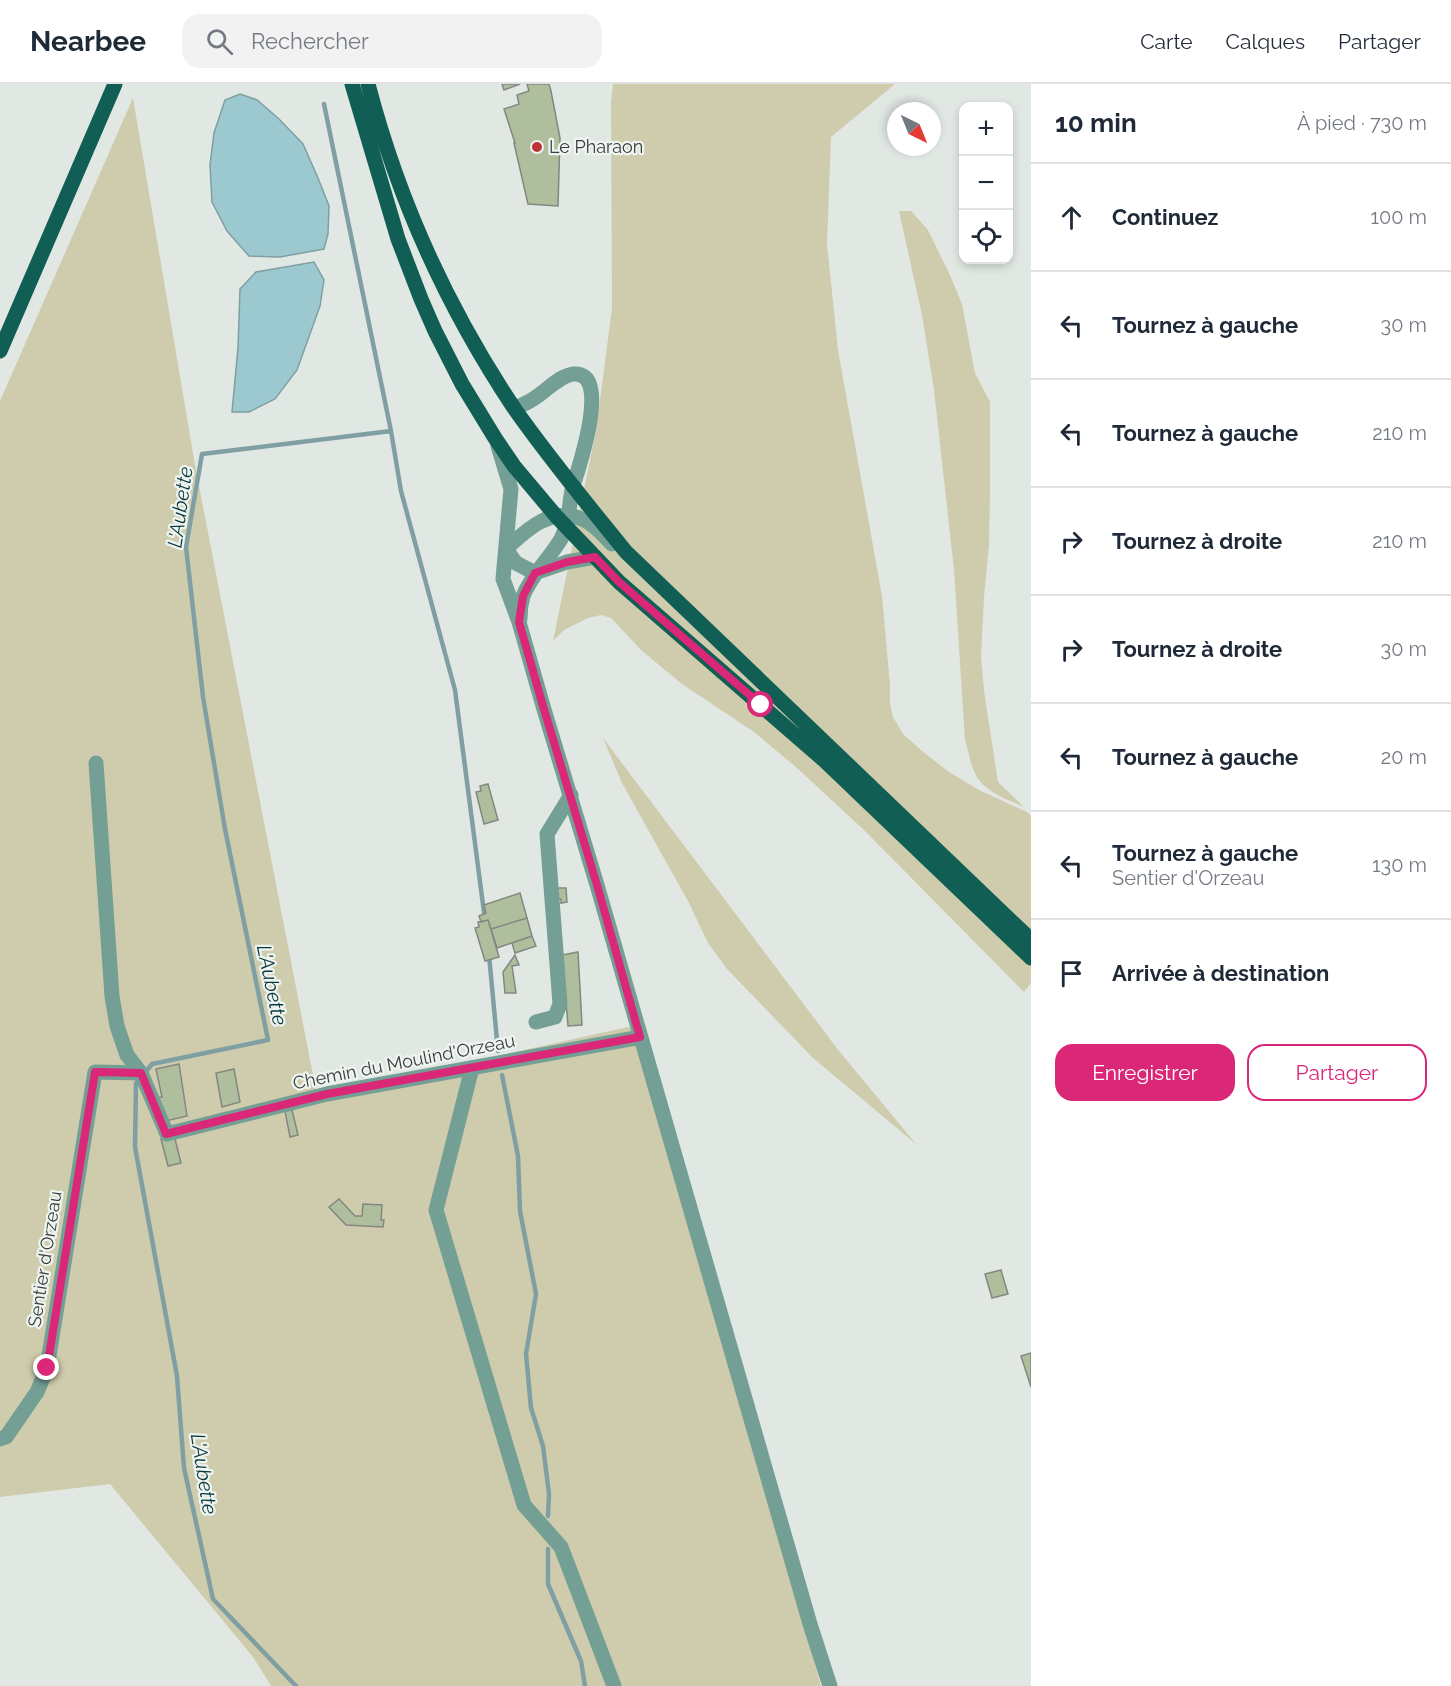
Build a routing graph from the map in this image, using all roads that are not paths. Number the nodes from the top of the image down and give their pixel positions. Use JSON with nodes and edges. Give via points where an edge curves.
{"nodes":[{"id":1,"x":116,"y":84,"type":"edge"},
{"id":2,"x":352,"y":84,"type":"edge"},
{"id":3,"x":368,"y":84,"type":"edge"},
{"id":4,"x":0,"y":351,"type":"edge"},
{"id":5,"x":515,"y":408,"type":"junction"},
{"id":6,"x":495,"y":438,"type":"junction"},
{"id":7,"x":573,"y":487,"type":"junction"},
{"id":8,"x":564,"y":520,"type":"junction"},
{"id":9,"x":506,"y":549,"type":"junction"},
{"id":10,"x":626,"y":552,"type":"junction"},
{"id":11,"x":595,"y":557,"type":"junction"},
{"id":12,"x":535,"y":573,"type":"junction"},
{"id":13,"x":519,"y":622,"type":"junction"},
{"id":14,"x":96,"y":763,"type":"dead end"},
{"id":15,"x":571,"y":795,"type":"junction"},
{"id":16,"x":1031,"y":940,"type":"edge"},
{"id":17,"x":1031,"y":958,"type":"edge"},
{"id":18,"x":536,"y":1022,"type":"dead end"},
{"id":19,"x":640,"y":1037,"type":"junction"},
{"id":20,"x":472,"y":1068,"type":"junction"},
{"id":21,"x":142,"y":1075,"type":"junction"},
{"id":22,"x":0,"y":1439,"type":"edge"},
{"id":23,"x":614,"y":1686,"type":"edge"},
{"id":24,"x":830,"y":1686,"type":"edge"}],
"edges":[{"from":1,"to":4,"type":"main road"},
{"from":2,"to":6,"type":"main road","via":[[398,239],[421,299],[462,384]]},
{"from":3,"to":5,"type":"main road","via":[[412,218],[468,332]]},
{"from":5,"to":7,"type":"main road"},
{"from":5,"to":7,"type":"street","via":[[572,374],[587,381],[592,402],[589,434]]},
{"from":6,"to":8,"type":"main road"},
{"from":6,"to":9,"type":"street","via":[[511,484]]},
{"from":7,"to":8,"type":"street"},
{"from":7,"to":10,"type":"main road"},
{"from":8,"to":9,"type":"street","via":[[542,520]]},
{"from":8,"to":10,"type":"street","via":[[584,520],[618,550]]},
{"from":8,"to":11,"type":"main road"},
{"from":8,"to":12,"type":"street","via":[[554,550]]},
{"from":9,"to":12,"type":"street","via":[[516,563]]},
{"from":9,"to":13,"type":"street","via":[[503,579]]},
{"from":10,"to":16,"type":"main road"},
{"from":11,"to":12,"type":"street"},
{"from":11,"to":17,"type":"main road","via":[[825,761]]},
{"from":12,"to":13,"type":"street","via":[[523,596]]},
{"from":13,"to":15,"type":"street"},
{"from":14,"to":21,"type":"street","via":[[112,996],[127,1055]]},
{"from":15,"to":18,"type":"street","via":[[547,834],[560,1004],[555,1017]]},
{"from":15,"to":19,"type":"street"},
{"from":19,"to":20,"type":"street","name":"Chemin du Moulind'Orzeau"},
{"from":19,"to":24,"type":"street"},
{"from":20,"to":21,"type":"street","name":"Chemin du Moulind'Orzeau","via":[[327,1094],[166,1134]]},
{"from":20,"to":23,"type":"street","via":[[436,1210],[524,1505],[561,1547]]},
{"from":21,"to":22,"type":"street","name":"Sentier d'Orzeau","via":[[95,1072],[47,1368],[37,1392],[6,1437]]}]}
